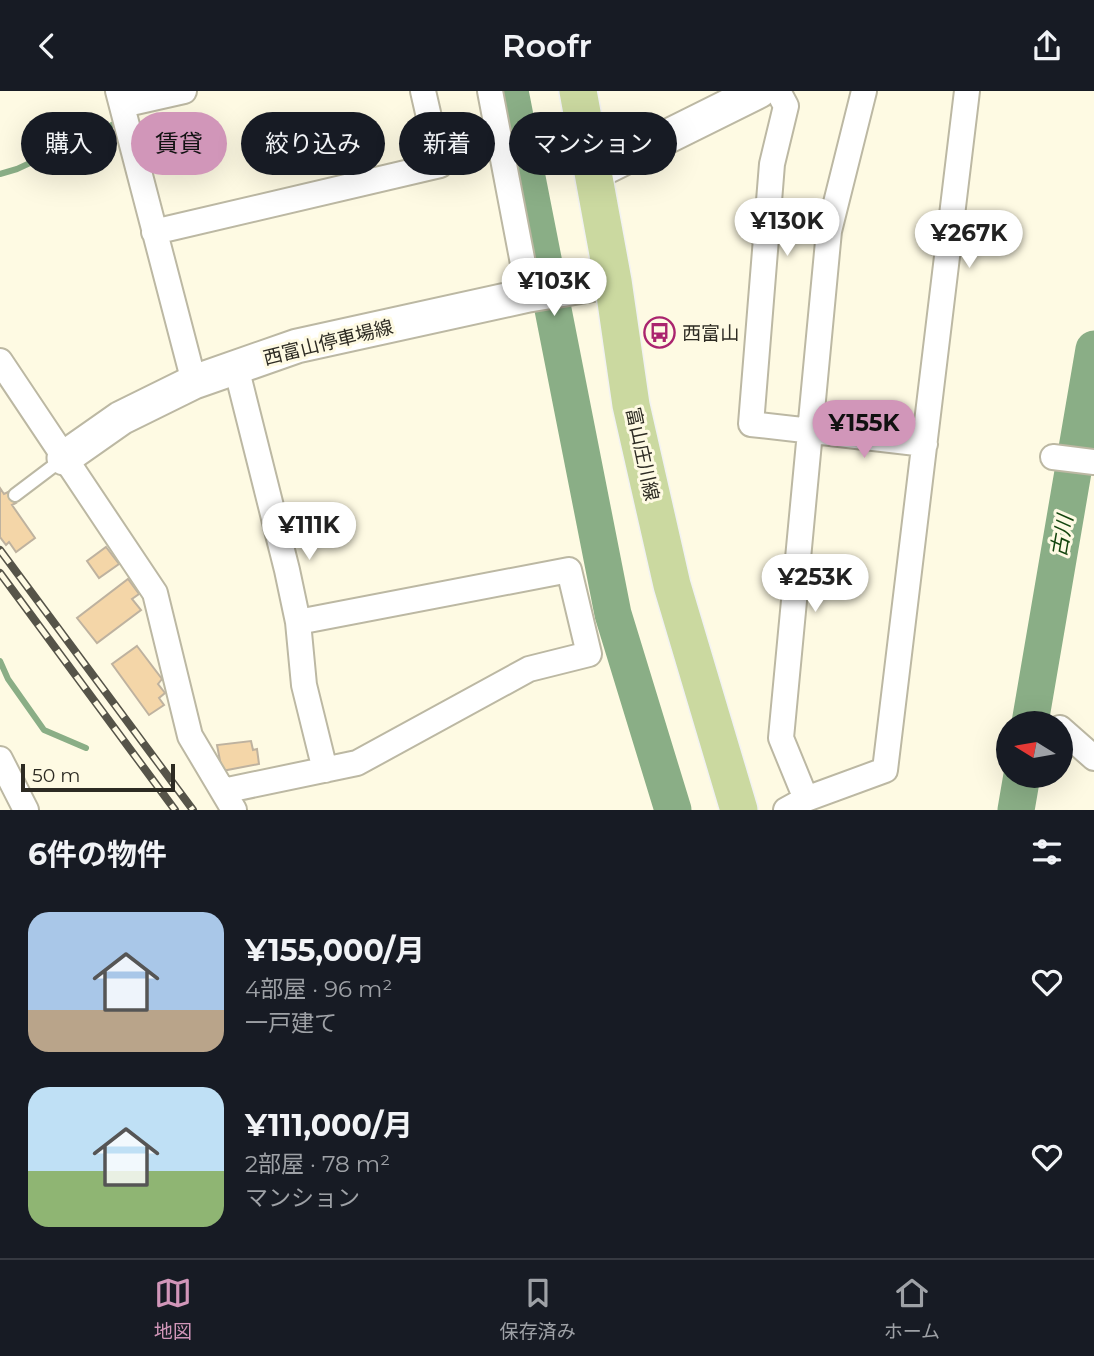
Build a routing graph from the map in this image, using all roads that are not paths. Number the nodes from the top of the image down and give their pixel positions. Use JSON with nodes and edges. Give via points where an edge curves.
{"nodes":[{"id":1,"x":184,"y":91,"type":"edge"},
{"id":2,"x":423,"y":91,"type":"edge"},
{"id":3,"x":489,"y":91,"type":"edge"},
{"id":4,"x":578,"y":91,"type":"edge"},
{"id":5,"x":758,"y":91,"type":"edge"},
{"id":6,"x":778,"y":91,"type":"edge"},
{"id":7,"x":864,"y":91,"type":"edge"},
{"id":8,"x":967,"y":91,"type":"edge"},
{"id":9,"x":120,"y":98,"type":"edge"},
{"id":10,"x":582,"y":112,"type":"edge"},
{"id":11,"x":677,"y":132,"type":"edge"},
{"id":12,"x":594,"y":175,"type":"edge"},
{"id":13,"x":154,"y":232,"type":"junction"},
{"id":14,"x":613,"y":281,"type":"junction"},
{"id":15,"x":529,"y":295,"type":"junction"},
{"id":16,"x":0,"y":361,"type":"edge"},
{"id":17,"x":236,"y":367,"type":"junction"},
{"id":18,"x":194,"y":382,"type":"junction"},
{"id":19,"x":809,"y":430,"type":"junction"},
{"id":20,"x":925,"y":444,"type":"junction"},
{"id":21,"x":1053,"y":457,"type":"dead end"},
{"id":22,"x":64,"y":458,"type":"junction"},
{"id":23,"x":1094,"y":462,"type":"edge"},
{"id":24,"x":15,"y":495,"type":"dead end"},
{"id":25,"x":298,"y":622,"type":"junction"},
{"id":26,"x":1073,"y":739,"type":"edge"},
{"id":27,"x":1094,"y":758,"type":"edge"},
{"id":28,"x":1,"y":761,"type":"edge"},
{"id":29,"x":325,"y":770,"type":"junction"},
{"id":30,"x":228,"y":800,"type":"edge"},
{"id":31,"x":796,"y":805,"type":"edge"},
{"id":32,"x":26,"y":810,"type":"edge"},
{"id":33,"x":739,"y":810,"type":"edge"}],
"edges":[{"from":1,"to":9,"type":"street"},
{"from":2,"to":13,"type":"street","via":[[440,165]]},
{"from":3,"to":15,"type":"street"},
{"from":4,"to":10,"type":"main road","name":"富山庄川線"},
{"from":5,"to":11,"type":"main road"},
{"from":6,"to":19,"type":"street","via":[[786,106],[772,164],[751,424]]},
{"from":7,"to":19,"type":"street","via":[[829,232]]},
{"from":8,"to":20,"type":"street"},
{"from":9,"to":13,"type":"street"},
{"from":12,"to":14,"type":"main road","name":"富山庄川線"},
{"from":13,"to":18,"type":"street"},
{"from":14,"to":15,"type":"main road","name":"西富山停車場線"},
{"from":14,"to":33,"type":"main road","name":"富山庄川線","via":[[631,405],[672,585]]},
{"from":15,"to":17,"type":"main road","name":"西富山停車場線","via":[[297,346]]},
{"from":16,"to":22,"type":"street"},
{"from":17,"to":18,"type":"main road","name":"西富山停車場線"},
{"from":17,"to":25,"type":"street"},
{"from":18,"to":22,"type":"main road","name":"西富山停車場線","via":[[121,418]]},
{"from":19,"to":20,"type":"street"},
{"from":19,"to":31,"type":"street","via":[[781,739]]},
{"from":20,"to":31,"type":"street","via":[[886,770]]},
{"from":21,"to":23,"type":"street"},
{"from":22,"to":24,"type":"lane"},
{"from":22,"to":30,"type":"street","via":[[155,593],[190,736]]},
{"from":25,"to":29,"type":"street","via":[[304,685]]},
{"from":25,"to":29,"type":"street","via":[[569,570],[589,654],[529,669],[357,763]]},
{"from":26,"to":27,"type":"street"},
{"from":28,"to":32,"type":"street"},
{"from":29,"to":30,"type":"street"}]}
